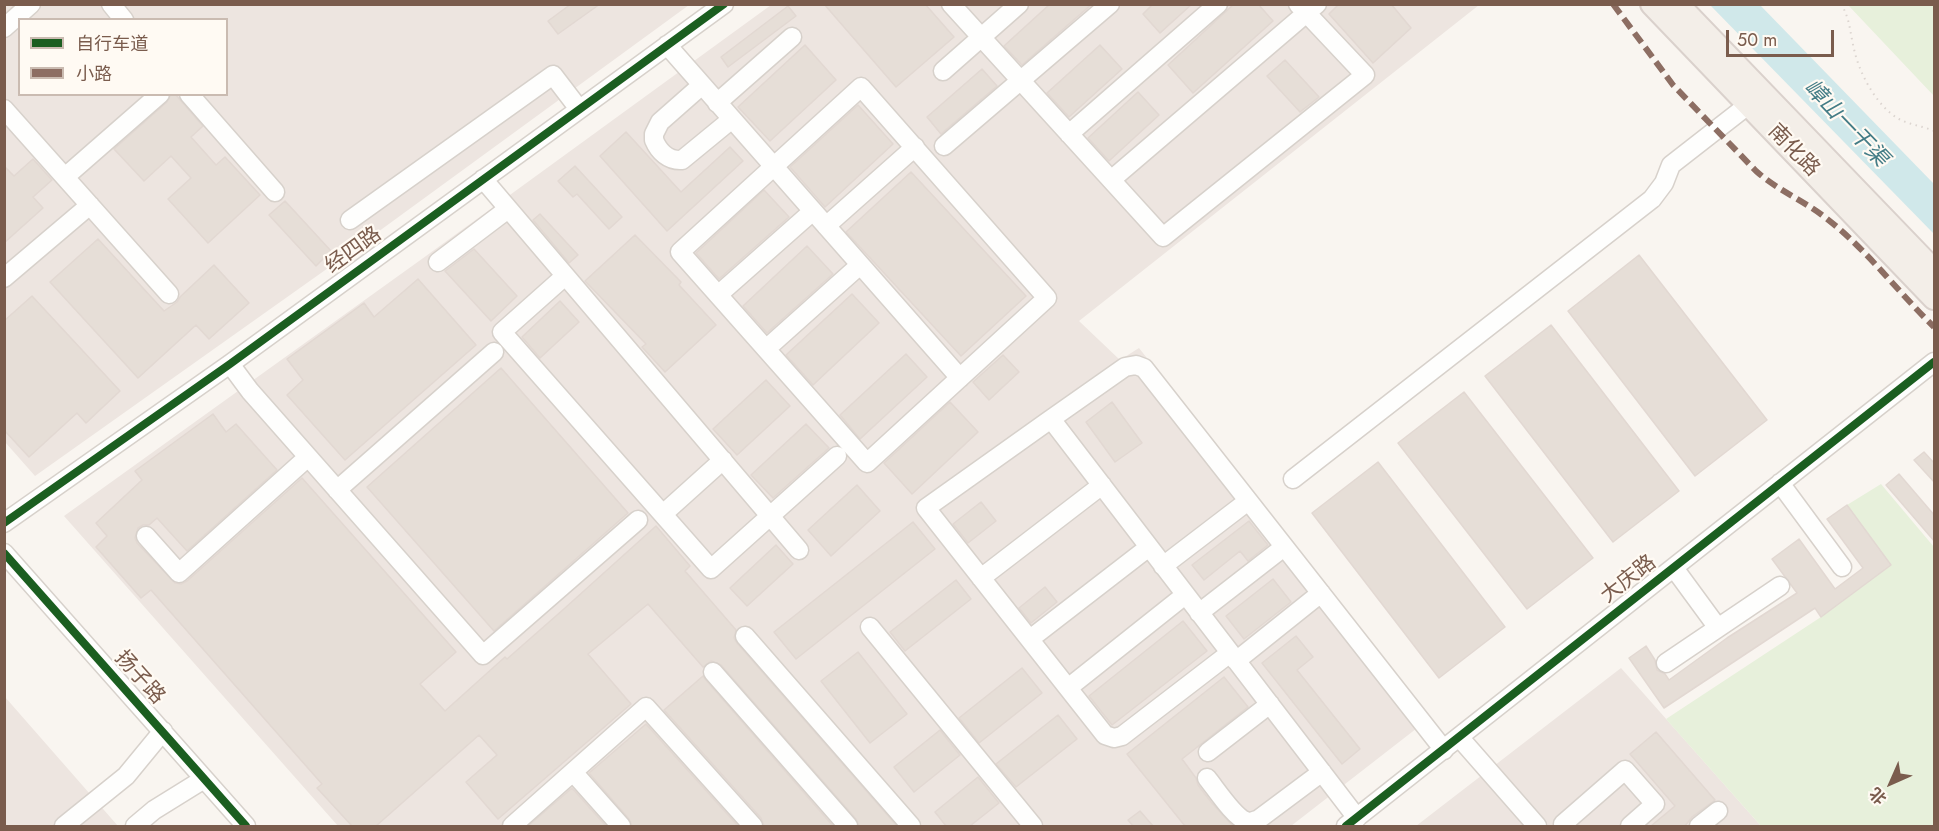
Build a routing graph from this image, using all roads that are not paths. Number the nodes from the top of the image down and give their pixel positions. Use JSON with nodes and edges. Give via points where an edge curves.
{"nodes":[{"id":1,"x":31,"y":4,"type":"edge"},
{"id":2,"x":111,"y":4,"type":"edge"},
{"id":3,"x":724,"y":4,"type":"edge"},
{"id":4,"x":951,"y":4,"type":"edge"},
{"id":5,"x":1019,"y":4,"type":"edge"},
{"id":6,"x":1110,"y":4,"type":"edge"},
{"id":7,"x":1218,"y":4,"type":"edge"},
{"id":8,"x":1652,"y":4,"type":"edge"},
{"id":9,"x":1677,"y":4,"type":"edge"},
{"id":10,"x":1307,"y":8,"type":"edge"},
{"id":11,"x":122,"y":18,"type":"edge"},
{"id":12,"x":4,"y":28,"type":"edge"},
{"id":13,"x":792,"y":37,"type":"dead end"},
{"id":14,"x":981,"y":38,"type":"junction"},
{"id":15,"x":667,"y":45,"type":"junction"},
{"id":16,"x":943,"y":71,"type":"dead end"},
{"id":17,"x":1020,"y":81,"type":"junction"},
{"id":18,"x":702,"y":85,"type":"junction"},
{"id":19,"x":158,"y":96,"type":"edge"},
{"id":20,"x":191,"y":96,"type":"edge"},
{"id":21,"x":1756,"y":99,"type":"junction"},
{"id":22,"x":717,"y":103,"type":"junction"},
{"id":23,"x":4,"y":109,"type":"edge"},
{"id":24,"x":579,"y":110,"type":"junction"},
{"id":25,"x":732,"y":119,"type":"junction"},
{"id":26,"x":1069,"y":134,"type":"junction"},
{"id":27,"x":944,"y":146,"type":"dead end"},
{"id":28,"x":915,"y":147,"type":"junction"},
{"id":29,"x":774,"y":166,"type":"junction"},
{"id":30,"x":65,"y":177,"type":"junction"},
{"id":31,"x":483,"y":179,"type":"junction"},
{"id":32,"x":1111,"y":180,"type":"junction"},
{"id":33,"x":275,"y":192,"type":"dead end"},
{"id":34,"x":90,"y":205,"type":"junction"},
{"id":35,"x":508,"y":209,"type":"junction"},
{"id":36,"x":813,"y":211,"type":"junction"},
{"id":37,"x":350,"y":220,"type":"dead end"},
{"id":38,"x":826,"y":226,"type":"junction"},
{"id":39,"x":438,"y":262,"type":"dead end"},
{"id":40,"x":860,"y":265,"type":"junction"},
{"id":41,"x":1935,"y":271,"type":"edge"},
{"id":42,"x":565,"y":276,"type":"junction"},
{"id":43,"x":4,"y":278,"type":"edge"},
{"id":44,"x":169,"y":294,"type":"dead end"},
{"id":45,"x":718,"y":295,"type":"junction"},
{"id":46,"x":1935,"y":298,"type":"edge"},
{"id":47,"x":766,"y":349,"type":"junction"},
{"id":48,"x":494,"y":352,"type":"dead end"},
{"id":49,"x":1935,"y":362,"type":"edge"},
{"id":50,"x":230,"y":364,"type":"junction"},
{"id":51,"x":960,"y":378,"type":"junction"},
{"id":52,"x":1051,"y":419,"type":"junction"},
{"id":53,"x":837,"y":456,"type":"dead end"},
{"id":54,"x":308,"y":457,"type":"junction"},
{"id":55,"x":723,"y":460,"type":"junction"},
{"id":56,"x":1293,"y":479,"type":"dead end"},
{"id":57,"x":1780,"y":483,"type":"junction"},
{"id":58,"x":1101,"y":485,"type":"junction"},
{"id":59,"x":337,"y":490,"type":"junction"},
{"id":60,"x":1248,"y":501,"type":"junction"},
{"id":61,"x":663,"y":514,"type":"junction"},
{"id":62,"x":770,"y":516,"type":"junction"},
{"id":63,"x":638,"y":520,"type":"dead end"},
{"id":64,"x":4,"y":523,"type":"edge"},
{"id":65,"x":146,"y":536,"type":"dead end"},
{"id":66,"x":1149,"y":547,"type":"junction"},
{"id":67,"x":1284,"y":547,"type":"junction"},
{"id":68,"x":799,"y":550,"type":"dead end"},
{"id":69,"x":4,"y":553,"type":"edge"},
{"id":70,"x":1163,"y":566,"type":"junction"},
{"id":71,"x":1842,"y":567,"type":"dead end"},
{"id":72,"x":1674,"y":568,"type":"junction"},
{"id":73,"x":981,"y":578,"type":"junction"},
{"id":74,"x":1780,"y":586,"type":"dead end"},
{"id":75,"x":1321,"y":593,"type":"junction"},
{"id":76,"x":1185,"y":595,"type":"junction"},
{"id":77,"x":1199,"y":613,"type":"junction"},
{"id":78,"x":870,"y":627,"type":"dead end"},
{"id":79,"x":1718,"y":628,"type":"junction"},
{"id":80,"x":745,"y":636,"type":"dead end"},
{"id":81,"x":1030,"y":639,"type":"junction"},
{"id":82,"x":1233,"y":657,"type":"junction"},
{"id":83,"x":1666,"y":663,"type":"dead end"},
{"id":84,"x":713,"y":672,"type":"dead end"},
{"id":85,"x":1068,"y":688,"type":"junction"},
{"id":86,"x":1270,"y":705,"type":"junction"},
{"id":87,"x":163,"y":731,"type":"junction"},
{"id":88,"x":1459,"y":737,"type":"junction"},
{"id":89,"x":1444,"y":750,"type":"junction"},
{"id":90,"x":1208,"y":752,"type":"dead end"},
{"id":91,"x":573,"y":772,"type":"junction"},
{"id":92,"x":1322,"y":772,"type":"junction"},
{"id":93,"x":1207,"y":778,"type":"dead end"},
{"id":94,"x":204,"y":779,"type":"junction"},
{"id":95,"x":1718,"y":811,"type":"dead end"},
{"id":96,"x":1352,"y":822,"type":"edge"},
{"id":97,"x":67,"y":826,"type":"edge"},
{"id":98,"x":135,"y":826,"type":"edge"},
{"id":99,"x":246,"y":826,"type":"edge"},
{"id":100,"x":512,"y":826,"type":"edge"},
{"id":101,"x":621,"y":826,"type":"edge"},
{"id":102,"x":753,"y":826,"type":"edge"},
{"id":103,"x":848,"y":826,"type":"edge"},
{"id":104,"x":911,"y":826,"type":"edge"},
{"id":105,"x":1033,"y":826,"type":"edge"},
{"id":106,"x":1537,"y":826,"type":"edge"},
{"id":107,"x":1564,"y":826,"type":"edge"},
{"id":108,"x":1630,"y":826,"type":"edge"},
{"id":109,"x":1699,"y":826,"type":"edge"}],
"edges":[{"from":1,"to":12,"type":"street"},
{"from":2,"to":11,"type":"street"},
{"from":3,"to":15,"type":"street","name":"经四路"},
{"from":4,"to":14,"type":"street"},
{"from":5,"to":14,"type":"street"},
{"from":6,"to":17,"type":"street"},
{"from":7,"to":26,"type":"street"},
{"from":8,"to":21,"type":"main road","name":"南化路"},
{"from":9,"to":21,"type":"main road","name":"南化路"},
{"from":10,"to":32,"type":"street"},
{"from":10,"to":32,"type":"street","via":[[1365,75],[1163,237]]},
{"from":13,"to":22,"type":"street"},
{"from":14,"to":16,"type":"street"},
{"from":14,"to":17,"type":"street"},
{"from":15,"to":18,"type":"street"},
{"from":15,"to":24,"type":"street","name":"经四路"},
{"from":17,"to":26,"type":"street"},
{"from":17,"to":27,"type":"street"},
{"from":18,"to":22,"type":"street"},
{"from":18,"to":25,"type":"street","via":[[656,127],[654,140],[663,154],[682,160]]},
{"from":19,"to":30,"type":"street"},
{"from":20,"to":33,"type":"street"},
{"from":21,"to":41,"type":"main road","name":"南化路"},
{"from":21,"to":46,"type":"main road","name":"南化路"},
{"from":21,"to":56,"type":"street","via":[[1671,165],[1652,199]]},
{"from":22,"to":25,"type":"street"},
{"from":23,"to":30,"type":"street"},
{"from":24,"to":31,"type":"street","name":"经四路"},
{"from":24,"to":37,"type":"street","via":[[553,75]]},
{"from":25,"to":29,"type":"street"},
{"from":26,"to":32,"type":"street"},
{"from":28,"to":29,"type":"street","via":[[861,87]]},
{"from":28,"to":38,"type":"street"},
{"from":28,"to":51,"type":"street","via":[[1047,298]]},
{"from":29,"to":36,"type":"street"},
{"from":29,"to":45,"type":"street","via":[[680,252]]},
{"from":30,"to":34,"type":"street"},
{"from":31,"to":35,"type":"street"},
{"from":31,"to":50,"type":"street","name":"经四路"},
{"from":34,"to":43,"type":"street"},
{"from":34,"to":44,"type":"street"},
{"from":35,"to":39,"type":"street"},
{"from":35,"to":42,"type":"street"},
{"from":36,"to":38,"type":"street"},
{"from":36,"to":45,"type":"street"},
{"from":38,"to":40,"type":"street"},
{"from":40,"to":47,"type":"street"},
{"from":40,"to":51,"type":"street"},
{"from":42,"to":55,"type":"street"},
{"from":42,"to":61,"type":"street","via":[[502,332]]},
{"from":45,"to":47,"type":"street"},
{"from":47,"to":51,"type":"street","via":[[867,462]]},
{"from":48,"to":59,"type":"street"},
{"from":49,"to":57,"type":"street","name":"大庆路"},
{"from":50,"to":54,"type":"street"},
{"from":50,"to":64,"type":"street","name":"经四路"},
{"from":52,"to":58,"type":"street"},
{"from":52,"to":60,"type":"street","via":[[1125,367],[1144,368]]},
{"from":52,"to":73,"type":"street","via":[[926,508]]},
{"from":53,"to":62,"type":"street"},
{"from":54,"to":59,"type":"street"},
{"from":54,"to":65,"type":"street","via":[[179,573]]},
{"from":55,"to":61,"type":"street"},
{"from":55,"to":62,"type":"street"},
{"from":57,"to":71,"type":"street"},
{"from":57,"to":72,"type":"street","name":"大庆路"},
{"from":58,"to":66,"type":"street"},
{"from":58,"to":73,"type":"street"},
{"from":59,"to":63,"type":"street","via":[[483,655]]},
{"from":60,"to":67,"type":"street"},
{"from":60,"to":70,"type":"street"},
{"from":61,"to":62,"type":"street","via":[[711,569]]},
{"from":62,"to":68,"type":"street"},
{"from":66,"to":70,"type":"street"},
{"from":66,"to":81,"type":"street"},
{"from":67,"to":75,"type":"street"},
{"from":67,"to":77,"type":"street"},
{"from":69,"to":87,"type":"street","name":"扬子路"},
{"from":70,"to":76,"type":"street"},
{"from":72,"to":79,"type":"street"},
{"from":72,"to":88,"type":"street","name":"大庆路"},
{"from":73,"to":81,"type":"street"},
{"from":74,"to":79,"type":"street"},
{"from":75,"to":82,"type":"street"},
{"from":75,"to":89,"type":"street"},
{"from":76,"to":77,"type":"street"},
{"from":76,"to":85,"type":"street"},
{"from":77,"to":82,"type":"street"},
{"from":78,"to":105,"type":"street"},
{"from":79,"to":83,"type":"street"},
{"from":80,"to":104,"type":"street"},
{"from":81,"to":85,"type":"street"},
{"from":82,"to":85,"type":"street","via":[[1114,738],[1105,735]]},
{"from":82,"to":86,"type":"street"},
{"from":84,"to":103,"type":"street"},
{"from":86,"to":90,"type":"street"},
{"from":86,"to":92,"type":"street"},
{"from":87,"to":94,"type":"street","name":"扬子路"},
{"from":87,"to":97,"type":"street","via":[[126,776]]},
{"from":88,"to":89,"type":"street","name":"大庆路"},
{"from":88,"to":106,"type":"street"},
{"from":89,"to":96,"type":"street","name":"大庆路"},
{"from":91,"to":100,"type":"street"},
{"from":91,"to":101,"type":"street"},
{"from":91,"to":102,"type":"street","via":[[646,707]]},
{"from":92,"to":93,"type":"street","via":[[1251,822],[1243,820]]},
{"from":92,"to":96,"type":"street"},
{"from":94,"to":98,"type":"street"},
{"from":94,"to":99,"type":"street","name":"扬子路"},
{"from":95,"to":109,"type":"street"},
{"from":107,"to":108,"type":"street","via":[[1625,770],[1655,804]]}]}
